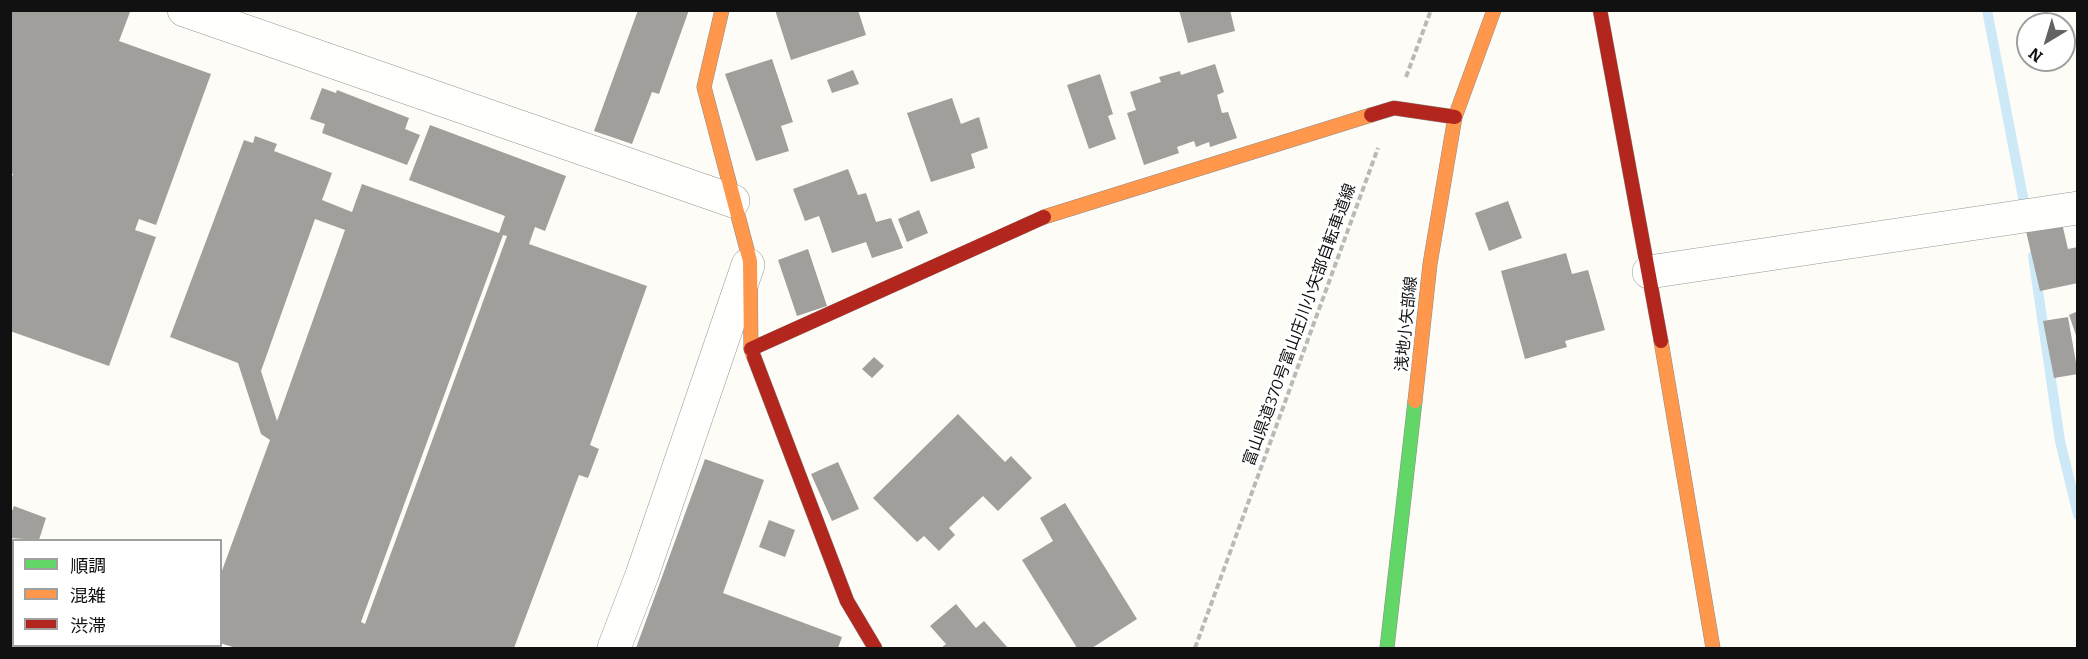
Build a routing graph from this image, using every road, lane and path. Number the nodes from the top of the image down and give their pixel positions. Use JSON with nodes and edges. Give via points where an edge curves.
{"nodes":[{"id":1,"x":184,"y":10,"type":"edge"},
{"id":2,"x":722,"y":10,"type":"edge"},
{"id":3,"x":1431,"y":10,"type":"edge"},
{"id":4,"x":1494,"y":10,"type":"edge"},
{"id":5,"x":1600,"y":10,"type":"edge"},
{"id":6,"x":1394,"y":108,"type":"junction"},
{"id":7,"x":1455,"y":117,"type":"junction"},
{"id":8,"x":733,"y":201,"type":"junction"},
{"id":9,"x":2078,"y":208,"type":"edge"},
{"id":10,"x":750,"y":261,"type":"junction"},
{"id":11,"x":1650,"y":272,"type":"junction"},
{"id":12,"x":751,"y":349,"type":"junction"},
{"id":13,"x":614,"y":648,"type":"edge"},
{"id":14,"x":874,"y":648,"type":"edge"},
{"id":15,"x":1195,"y":648,"type":"edge"},
{"id":16,"x":1386,"y":648,"type":"edge"},
{"id":17,"x":1713,"y":648,"type":"edge"}],
"edges":[{"from":1,"to":8,"type":"street"},
{"from":2,"to":8,"type":"street","via":[[704,87]]},
{"from":3,"to":6,"type":"path","name":"富山県道370号富山庄川小矢部自転車道線"},
{"from":4,"to":7,"type":"street","name":"浅地小矢部線"},
{"from":5,"to":11,"type":"street"},
{"from":6,"to":7,"type":"street"},
{"from":6,"to":12,"type":"street","via":[[1057,211]]},
{"from":6,"to":15,"type":"path","name":"富山県道370号富山庄川小矢部自転車道線"},
{"from":7,"to":16,"type":"street","name":"浅地小矢部線","via":[[1430,264]]},
{"from":8,"to":10,"type":"street"},
{"from":9,"to":11,"type":"street"},
{"from":10,"to":12,"type":"street"},
{"from":10,"to":13,"type":"street"},
{"from":11,"to":17,"type":"street"},
{"from":12,"to":14,"type":"street","via":[[847,601]]}]}
